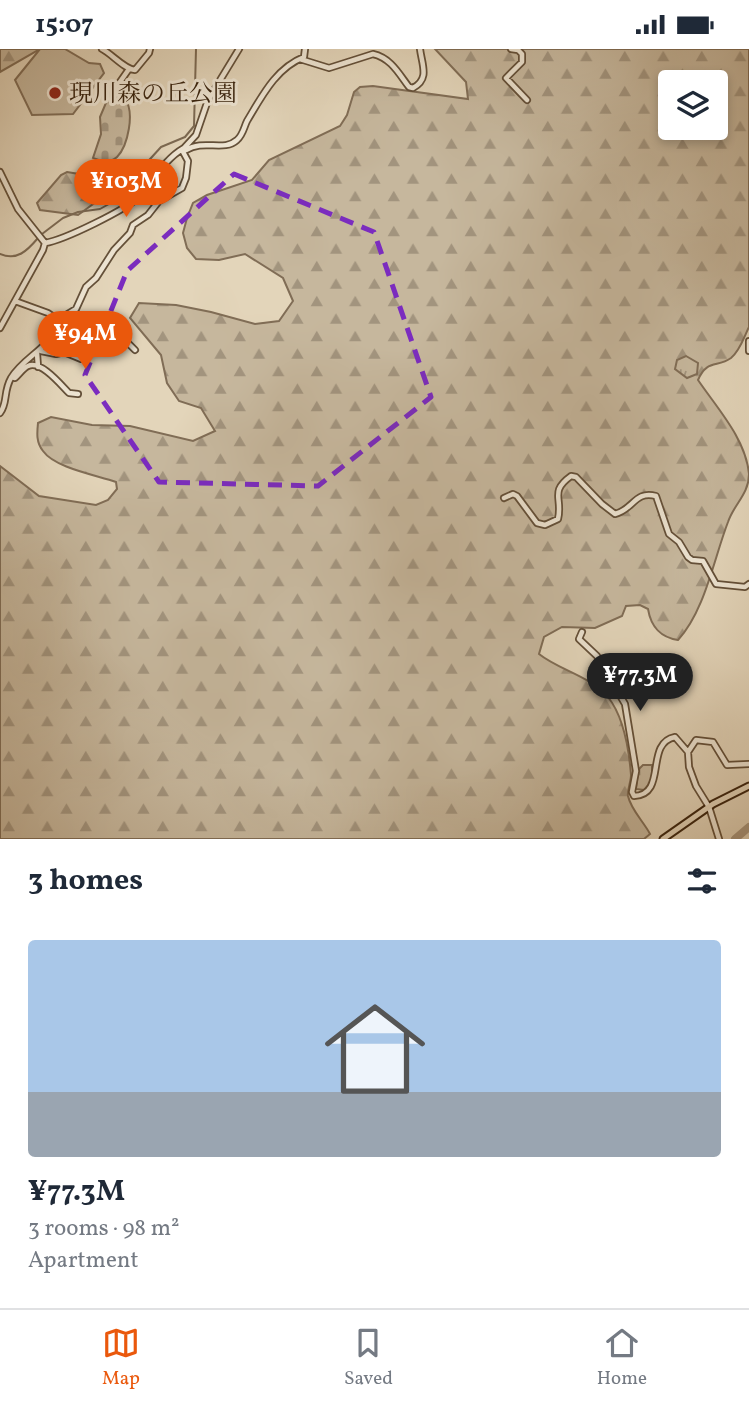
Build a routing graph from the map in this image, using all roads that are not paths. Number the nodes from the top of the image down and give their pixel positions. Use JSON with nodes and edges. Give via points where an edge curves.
{"nodes":[{"id":1,"x":102,"y":49,"type":"edge"},
{"id":2,"x":150,"y":49,"type":"edge"},
{"id":3,"x":239,"y":49,"type":"edge"},
{"id":4,"x":305,"y":49,"type":"edge"},
{"id":5,"x":419,"y":49,"type":"edge"},
{"id":6,"x":511,"y":49,"type":"edge"},
{"id":7,"x":300,"y":58,"type":"junction"},
{"id":8,"x":129,"y":69,"type":"junction"},
{"id":9,"x":115,"y":89,"type":"dead end"},
{"id":10,"x":527,"y":100,"type":"dead end"},
{"id":11,"x":183,"y":148,"type":"junction"},
{"id":12,"x":0,"y":173,"type":"edge"},
{"id":13,"x":42,"y":239,"type":"junction"},
{"id":14,"x":15,"y":301,"type":"junction"},
{"id":15,"x":58,"y":320,"type":"junction"},
{"id":16,"x":0,"y":328,"type":"edge"},
{"id":17,"x":749,"y":341,"type":"edge"},
{"id":18,"x":135,"y":350,"type":"dead end"},
{"id":19,"x":749,"y":351,"type":"edge"},
{"id":20,"x":38,"y":352,"type":"junction"},
{"id":21,"x":38,"y":367,"type":"junction"},
{"id":22,"x":12,"y":377,"type":"junction"},
{"id":23,"x":78,"y":394,"type":"dead end"},
{"id":24,"x":0,"y":413,"type":"edge"},
{"id":25,"x":504,"y":498,"type":"dead end"},
{"id":26,"x":749,"y":584,"type":"edge"},
{"id":27,"x":582,"y":632,"type":"dead end"},
{"id":28,"x":688,"y":752,"type":"junction"},
{"id":29,"x":749,"y":764,"type":"edge"},
{"id":30,"x":749,"y":786,"type":"edge"},
{"id":31,"x":709,"y":807,"type":"junction"},
{"id":32,"x":719,"y":838,"type":"edge"},
{"id":33,"x":663,"y":839,"type":"edge"}],
"edges":[{"from":1,"to":8,"type":"street"},
{"from":2,"to":8,"type":"street","via":[[135,69]]},
{"from":3,"to":11,"type":"street","via":[[208,100],[196,135]]},
{"from":4,"to":7,"type":"street"},
{"from":5,"to":7,"type":"street","via":[[425,74],[413,88],[380,55],[329,68]]},
{"from":6,"to":10,"type":"street","via":[[522,54],[522,62],[506,78]]},
{"from":7,"to":11,"type":"street","via":[[281,70],[237,141]]},
{"from":8,"to":9,"type":"street"},
{"from":11,"to":13,"type":"street","via":[[168,159],[136,199],[66,236]]},
{"from":11,"to":15,"type":"street","via":[[188,161],[182,188],[156,203],[133,225],[86,287],[76,309]]},
{"from":12,"to":13,"type":"street","via":[[18,209]]},
{"from":13,"to":14,"type":"street"},
{"from":14,"to":15,"type":"street"},
{"from":14,"to":16,"type":"street"},
{"from":15,"to":20,"type":"street","via":[[56,332]]},
{"from":17,"to":19,"type":"street"},
{"from":18,"to":20,"type":"street","via":[[127,342],[101,340],[81,359],[64,352]]},
{"from":20,"to":21,"type":"street"},
{"from":20,"to":22,"type":"street"},
{"from":21,"to":22,"type":"street","via":[[27,366]]},
{"from":21,"to":23,"type":"street","via":[[69,393]]},
{"from":22,"to":24,"type":"street"},
{"from":25,"to":26,"type":"street","via":[[517,496],[537,523],[545,525],[558,519],[557,491],[571,476],[615,513],[647,493],[656,496],[670,534],[688,557],[703,561],[716,585]]},
{"from":27,"to":28,"type":"street","via":[[579,639],[597,656],[625,704],[636,771],[634,796],[650,789],[655,781],[665,741],[675,737]]},
{"from":28,"to":29,"type":"street","via":[[696,740],[713,742],[727,765]]},
{"from":28,"to":31,"type":"street","via":[[696,786]]},
{"from":30,"to":31,"type":"main road"},
{"from":31,"to":32,"type":"street"},
{"from":31,"to":33,"type":"main road"}]}
